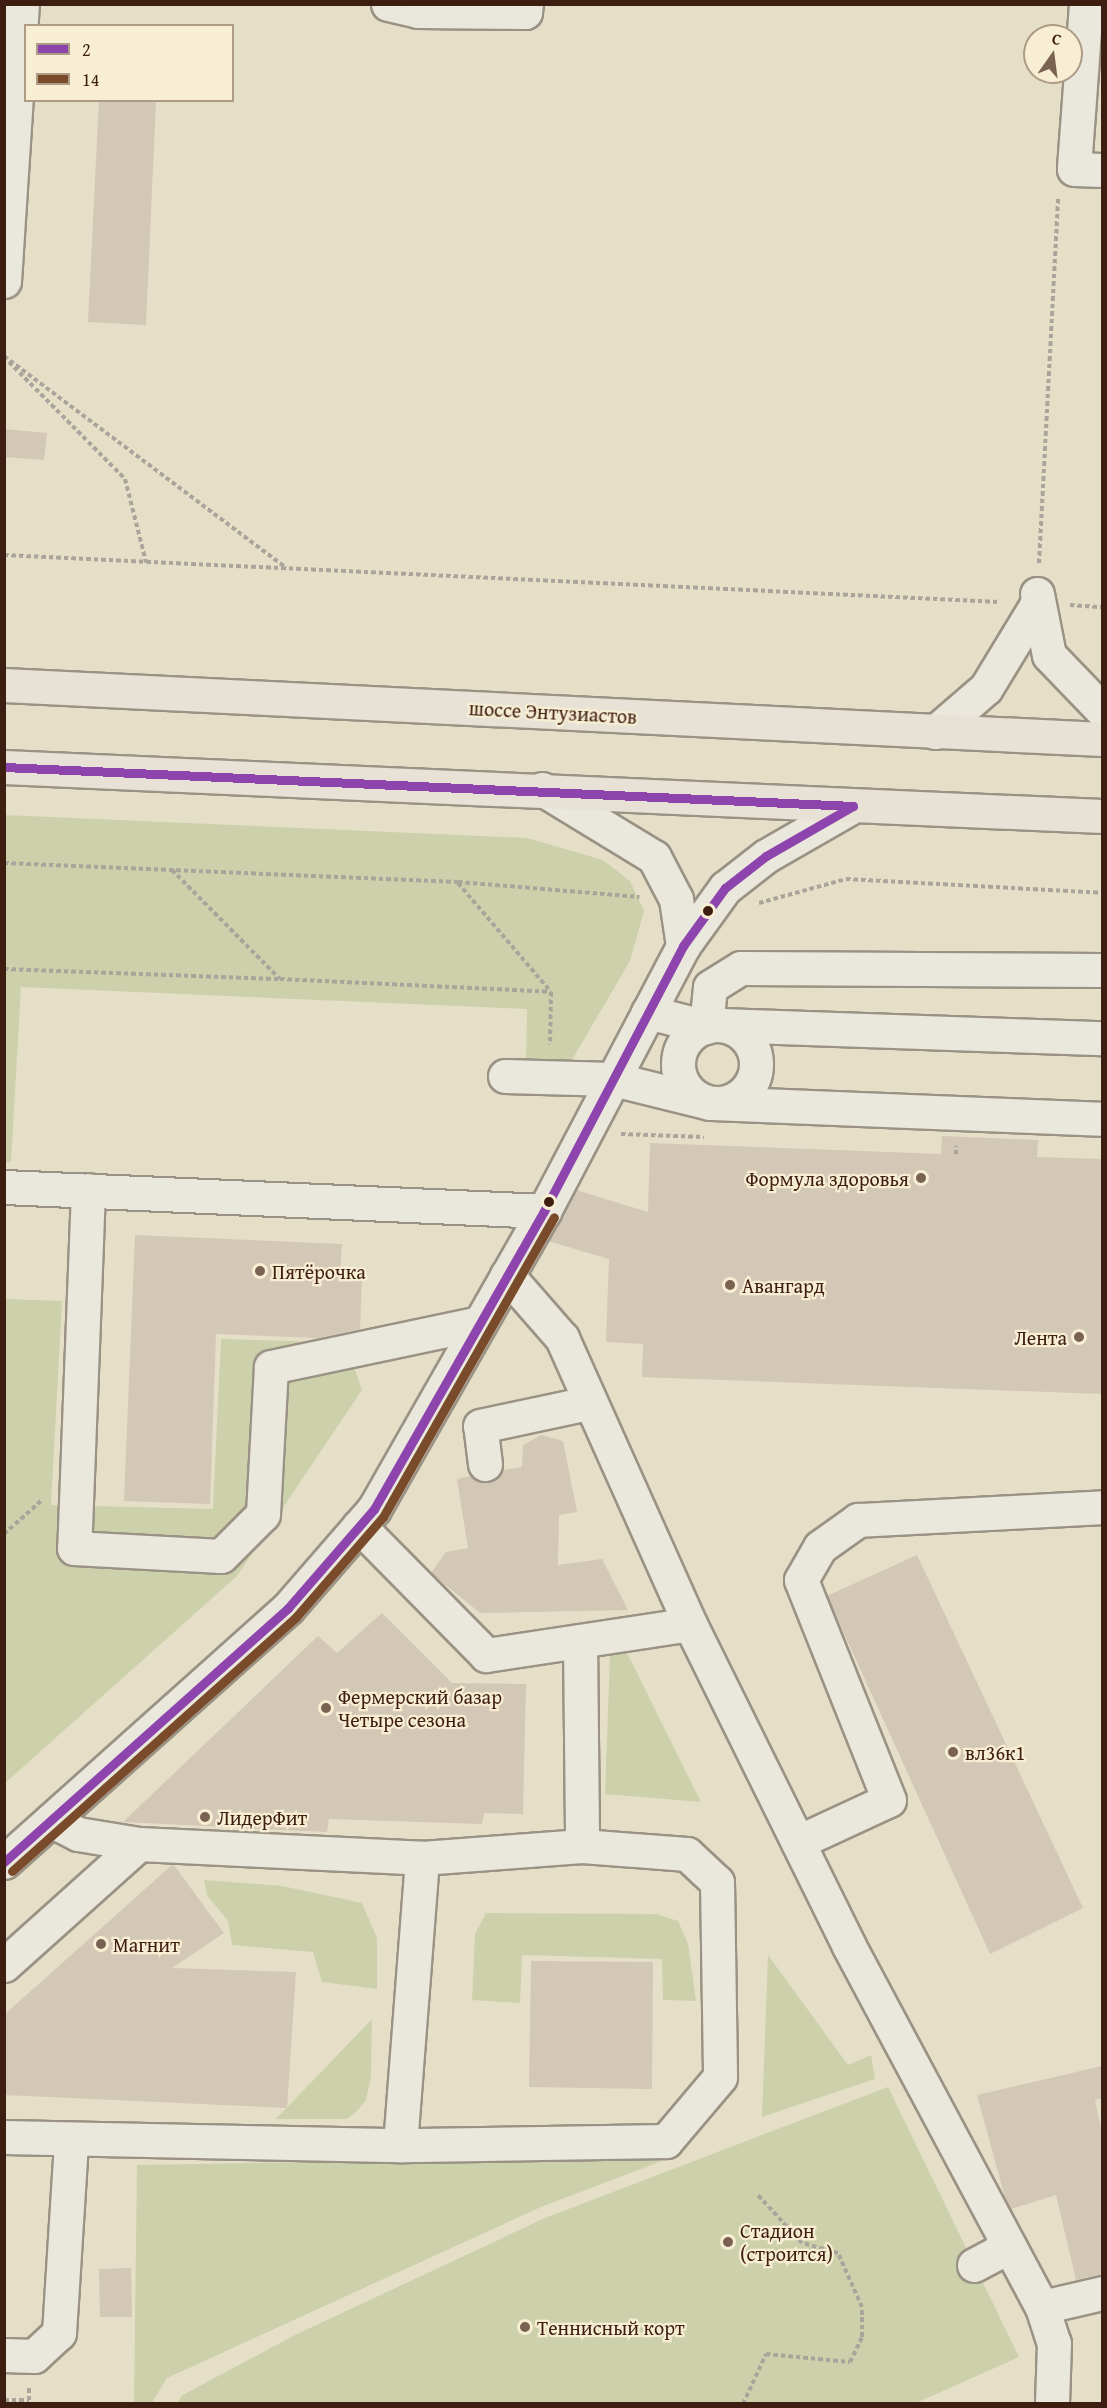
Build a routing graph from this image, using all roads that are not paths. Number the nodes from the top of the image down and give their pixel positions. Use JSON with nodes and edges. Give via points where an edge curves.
{"nodes":[{"id":1,"x":22,"y":4,"type":"edge"},
{"id":2,"x":388,"y":4,"type":"edge"},
{"id":3,"x":526,"y":4,"type":"edge"},
{"id":4,"x":1086,"y":4,"type":"edge"},
{"id":5,"x":1102,"y":170,"type":"edge"},
{"id":6,"x":4,"y":281,"type":"edge"},
{"id":7,"x":4,"y":685,"type":"edge"},
{"id":8,"x":1102,"y":710,"type":"edge"},
{"id":9,"x":934,"y":732,"type":"junction"},
{"id":10,"x":1102,"y":739,"type":"edge"},
{"id":11,"x":4,"y":767,"type":"edge"},
{"id":12,"x":540,"y":788,"type":"junction"},
{"id":13,"x":853,"y":806,"type":"junction"},
{"id":14,"x":1102,"y":816,"type":"edge"},
{"id":15,"x":683,"y":946,"type":"junction"},
{"id":16,"x":1102,"y":970,"type":"edge"},
{"id":17,"x":648,"y":1012,"type":"junction"},
{"id":18,"x":713,"y":1026,"type":"junction"},
{"id":19,"x":1102,"y":1038,"type":"edge"},
{"id":20,"x":506,"y":1076,"type":"dead end"},
{"id":21,"x":613,"y":1079,"type":"junction"},
{"id":22,"x":710,"y":1103,"type":"junction"},
{"id":23,"x":1102,"y":1119,"type":"edge"},
{"id":24,"x":4,"y":1186,"type":"edge"},
{"id":25,"x":88,"y":1190,"type":"junction"},
{"id":26,"x":544,"y":1211,"type":"junction"},
{"id":27,"x":507,"y":1275,"type":"junction"},
{"id":28,"x":479,"y":1323,"type":"junction"},
{"id":29,"x":588,"y":1403,"type":"junction"},
{"id":30,"x":485,"y":1464,"type":"dead end"},
{"id":31,"x":1102,"y":1507,"type":"edge"},
{"id":32,"x":359,"y":1526,"type":"junction"},
{"id":33,"x":690,"y":1624,"type":"junction"},
{"id":34,"x":580,"y":1641,"type":"junction"},
{"id":35,"x":51,"y":1820,"type":"junction"},
{"id":36,"x":798,"y":1842,"type":"junction"},
{"id":37,"x":139,"y":1844,"type":"junction"},
{"id":38,"x":582,"y":1846,"type":"junction"},
{"id":39,"x":422,"y":1858,"type":"junction"},
{"id":40,"x":4,"y":1862,"type":"edge"},
{"id":41,"x":4,"y":1965,"type":"edge"},
{"id":42,"x":4,"y":2137,"type":"edge"},
{"id":43,"x":70,"y":2141,"type":"junction"},
{"id":44,"x":400,"y":2145,"type":"junction"},
{"id":45,"x":1009,"y":2246,"type":"junction"},
{"id":46,"x":974,"y":2265,"type":"dead end"},
{"id":47,"x":1102,"y":2293,"type":"edge"},
{"id":48,"x":1042,"y":2307,"type":"junction"},
{"id":49,"x":4,"y":2355,"type":"edge"},
{"id":50,"x":1052,"y":2403,"type":"edge"}],
"edges":[{"from":1,"to":6,"type":"street"},
{"from":2,"to":3,"type":"street","via":[[418,11],[513,12],[525,12]]},
{"from":4,"to":5,"type":"street","via":[[1074,169]]},
{"from":7,"to":9,"type":"highway","name":"шоссе Энтузиастов"},
{"from":8,"to":9,"type":"street","via":[[1049,655],[1037,593],[986,687]]},
{"from":9,"to":10,"type":"highway","name":"шоссе Энтузиастов"},
{"from":11,"to":12,"type":"highway"},
{"from":12,"to":13,"type":"highway"},
{"from":12,"to":15,"type":"street","via":[[654,857],[676,899]]},
{"from":13,"to":14,"type":"highway"},
{"from":13,"to":15,"type":"street","via":[[766,856],[725,888]]},
{"from":15,"to":17,"type":"street"},
{"from":16,"to":18,"type":"street","via":[[741,968],[710,987]]},
{"from":17,"to":18,"type":"street"},
{"from":17,"to":21,"type":"street"},
{"from":18,"to":19,"type":"street"},
{"from":18,"to":22,"type":"street","via":[[687,1040],[678,1061],[687,1089]]},
{"from":18,"to":22,"type":"street","via":[[748,1039],[756,1068],[742,1094]]},
{"from":20,"to":21,"type":"street"},
{"from":21,"to":22,"type":"street"},
{"from":21,"to":26,"type":"street"},
{"from":22,"to":23,"type":"street"},
{"from":24,"to":25,"type":"street"},
{"from":25,"to":26,"type":"street"},
{"from":25,"to":28,"type":"street","via":[[74,1548],[221,1556],[264,1514],[271,1367]]},
{"from":26,"to":27,"type":"street"},
{"from":27,"to":28,"type":"street"},
{"from":27,"to":29,"type":"street","via":[[562,1338]]},
{"from":28,"to":32,"type":"street"},
{"from":29,"to":30,"type":"street","via":[[480,1426]]},
{"from":29,"to":33,"type":"street"},
{"from":31,"to":36,"type":"street","via":[[858,1520],[820,1547],[801,1580],[889,1800]]},
{"from":32,"to":34,"type":"street","via":[[486,1655]]},
{"from":32,"to":35,"type":"street","via":[[288,1608]]},
{"from":33,"to":34,"type":"street"},
{"from":33,"to":36,"type":"street"},
{"from":34,"to":38,"type":"street"},
{"from":35,"to":37,"type":"street","via":[[78,1834]]},
{"from":35,"to":40,"type":"street"},
{"from":36,"to":45,"type":"street"},
{"from":37,"to":39,"type":"street"},
{"from":37,"to":41,"type":"street"},
{"from":38,"to":39,"type":"street"},
{"from":38,"to":44,"type":"street","via":[[687,1854],[717,1882],[720,2077],[666,2141]]},
{"from":39,"to":44,"type":"street"},
{"from":42,"to":43,"type":"street"},
{"from":43,"to":44,"type":"street"},
{"from":43,"to":49,"type":"street","via":[[59,2333],[34,2356]]},
{"from":45,"to":46,"type":"street"},
{"from":45,"to":48,"type":"street"},
{"from":47,"to":48,"type":"street"},
{"from":48,"to":50,"type":"street","via":[[1054,2343]]}]}
